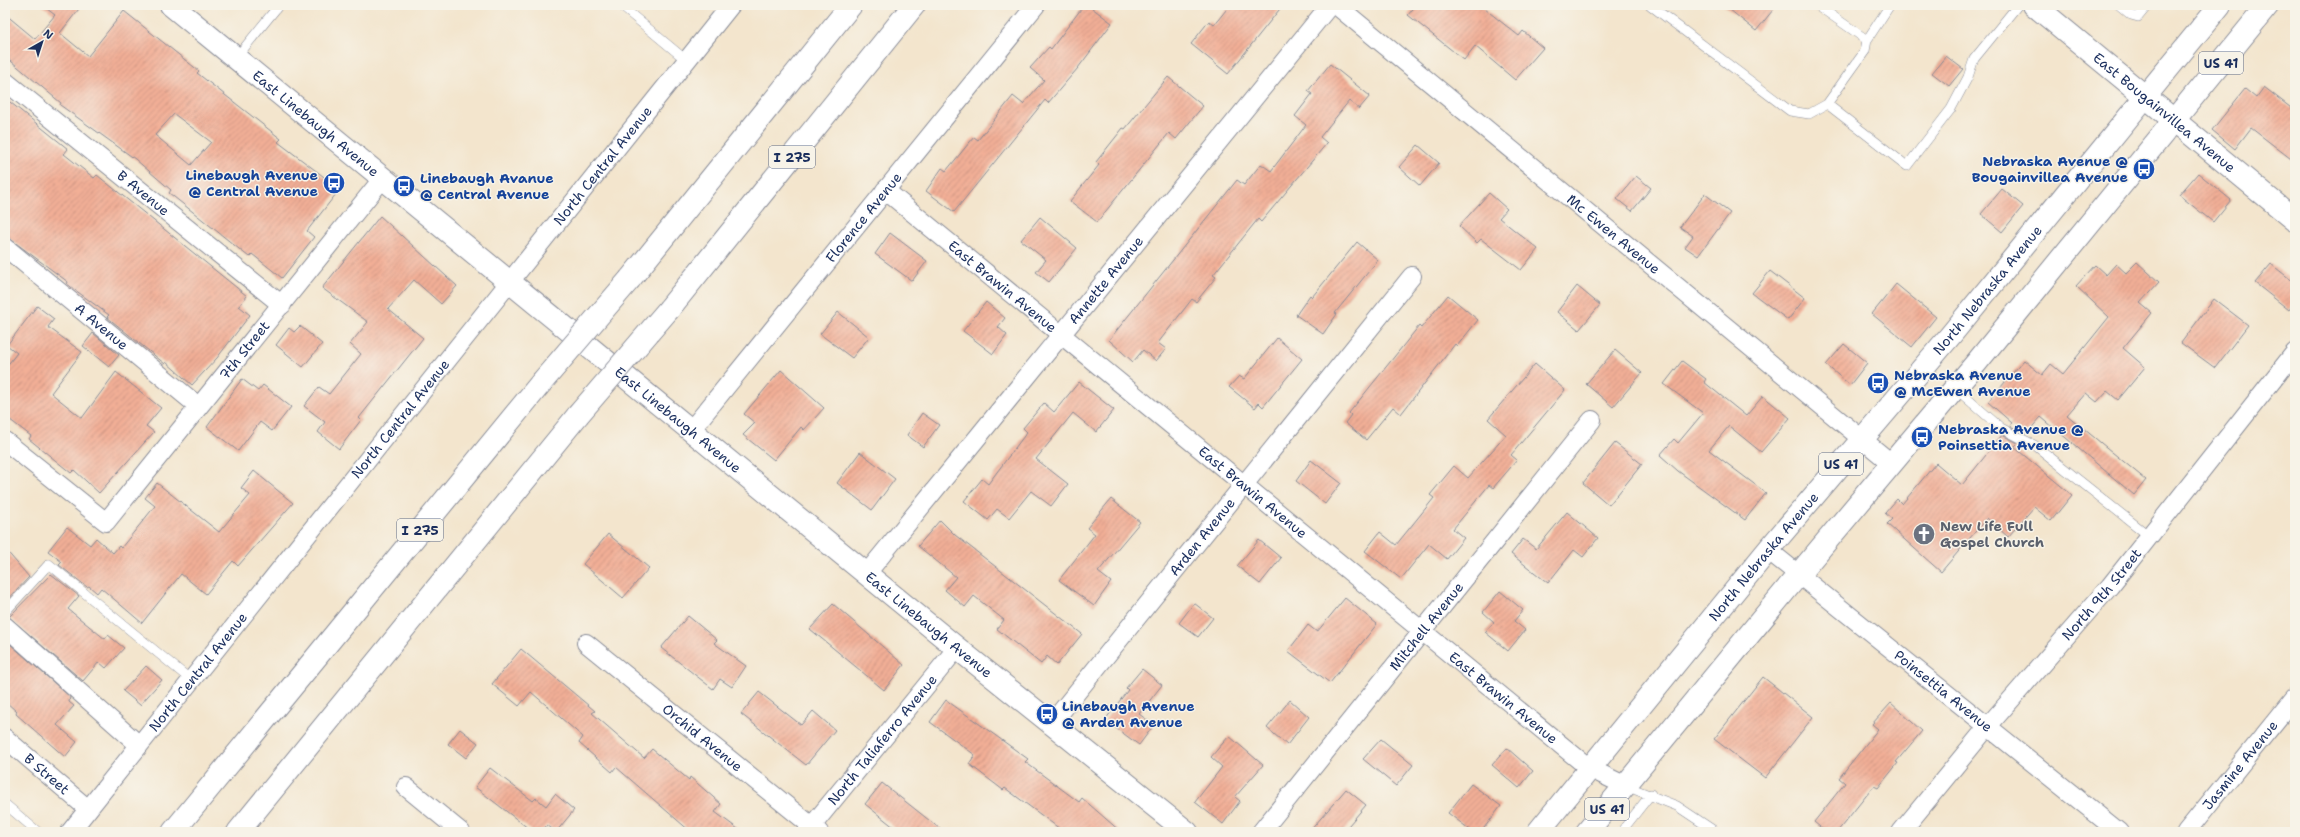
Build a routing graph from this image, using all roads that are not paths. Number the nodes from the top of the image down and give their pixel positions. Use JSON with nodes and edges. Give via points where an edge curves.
{"nodes":[{"id":1,"x":172,"y":5,"type":"edge"},
{"id":2,"x":279,"y":5,"type":"edge"},
{"id":3,"x":620,"y":5,"type":"edge"},
{"id":4,"x":730,"y":5,"type":"edge"},
{"id":5,"x":851,"y":5,"type":"edge"},
{"id":6,"x":914,"y":5,"type":"edge"},
{"id":7,"x":1036,"y":5,"type":"edge"},
{"id":8,"x":1330,"y":5,"type":"edge"},
{"id":9,"x":1336,"y":5,"type":"edge"},
{"id":10,"x":1650,"y":5,"type":"edge"},
{"id":11,"x":1818,"y":5,"type":"edge"},
{"id":12,"x":1890,"y":5,"type":"edge"},
{"id":13,"x":2018,"y":5,"type":"edge"},
{"id":14,"x":2034,"y":5,"type":"edge"},
{"id":15,"x":2119,"y":5,"type":"edge"},
{"id":16,"x":2148,"y":5,"type":"edge"},
{"id":17,"x":2220,"y":5,"type":"edge"},
{"id":18,"x":2268,"y":5,"type":"edge"},
{"id":19,"x":1867,"y":40,"type":"junction"},
{"id":20,"x":236,"y":58,"type":"junction"},
{"id":21,"x":686,"y":60,"type":"junction"},
{"id":22,"x":5,"y":81,"type":"edge"},
{"id":23,"x":2145,"y":97,"type":"junction"},
{"id":24,"x":1827,"y":104,"type":"junction"},
{"id":25,"x":2173,"y":121,"type":"junction"},
{"id":26,"x":383,"y":178,"type":"junction"},
{"id":27,"x":885,"y":190,"type":"junction"},
{"id":28,"x":2295,"y":220,"type":"edge"},
{"id":29,"x":5,"y":247,"type":"edge"},
{"id":30,"x":1412,"y":276,"type":"dead end"},
{"id":31,"x":509,"y":281,"type":"junction"},
{"id":32,"x":282,"y":305,"type":"junction"},
{"id":33,"x":1061,"y":335,"type":"junction"},
{"id":34,"x":2295,"y":352,"type":"edge"},
{"id":35,"x":1955,"y":388,"type":"junction"},
{"id":36,"x":198,"y":406,"type":"junction"},
{"id":37,"x":1592,"y":420,"type":"dead end"},
{"id":38,"x":691,"y":430,"type":"junction"},
{"id":39,"x":5,"y":440,"type":"edge"},
{"id":40,"x":1861,"y":440,"type":"junction"},
{"id":41,"x":1891,"y":463,"type":"junction"},
{"id":42,"x":1245,"y":485,"type":"junction"},
{"id":43,"x":2149,"y":536,"type":"junction"},
{"id":44,"x":1768,"y":550,"type":"junction"},
{"id":45,"x":867,"y":573,"type":"junction"},
{"id":46,"x":1798,"y":574,"type":"junction"},
{"id":47,"x":5,"y":612,"type":"edge"},
{"id":48,"x":5,"y":626,"type":"edge"},
{"id":49,"x":1423,"y":630,"type":"junction"},
{"id":50,"x":586,"y":643,"type":"dead end"},
{"id":51,"x":957,"y":648,"type":"junction"},
{"id":52,"x":191,"y":680,"type":"junction"},
{"id":53,"x":2295,"y":697,"type":"edge"},
{"id":54,"x":1052,"y":723,"type":"junction"},
{"id":55,"x":1988,"y":726,"type":"junction"},
{"id":56,"x":5,"y":738,"type":"edge"},
{"id":57,"x":139,"y":745,"type":"junction"},
{"id":58,"x":1589,"y":768,"type":"junction"},
{"id":59,"x":1626,"y":786,"type":"junction"},
{"id":60,"x":406,"y":788,"type":"dead end"},
{"id":61,"x":1652,"y":794,"type":"junction"},
{"id":62,"x":5,"y":804,"type":"edge"},
{"id":63,"x":88,"y":809,"type":"junction"},
{"id":64,"x":812,"y":830,"type":"edge"},
{"id":65,"x":38,"y":832,"type":"edge"},
{"id":66,"x":70,"y":832,"type":"edge"},
{"id":67,"x":173,"y":832,"type":"edge"},
{"id":68,"x":238,"y":832,"type":"edge"},
{"id":69,"x":461,"y":832,"type":"edge"},
{"id":70,"x":1187,"y":832,"type":"edge"},
{"id":71,"x":1261,"y":832,"type":"edge"},
{"id":72,"x":1538,"y":832,"type":"edge"},
{"id":73,"x":1588,"y":832,"type":"edge"},
{"id":74,"x":1621,"y":832,"type":"edge"},
{"id":75,"x":1716,"y":832,"type":"edge"},
{"id":76,"x":1901,"y":832,"type":"edge"},
{"id":77,"x":2119,"y":832,"type":"edge"},
{"id":78,"x":2186,"y":832,"type":"edge"}],
"edges":[{"from":1,"to":20,"type":"main road","name":"East Linebaugh Avenue"},
{"from":2,"to":20,"type":"lane"},
{"from":3,"to":21,"type":"lane"},
{"from":4,"to":21,"type":"street","name":"North Central Avenue"},
{"from":5,"to":67,"type":"main road","number":"I 275","bridge":true,"via":[[630,278]]},
{"from":6,"to":68,"type":"main road","number":"I 275","bridge":true,"via":[[669,309],[578,415]]},
{"from":7,"to":27,"type":"street","name":"Florence Avenue"},
{"from":8,"to":33,"type":"street","name":"Annette Avenue"},
{"from":9,"to":40,"type":"street","name":"Mc Ewen Avenue"},
{"from":10,"to":24,"type":"lane","via":[[1790,111],[1809,114]]},
{"from":11,"to":19,"type":"lane"},
{"from":12,"to":19,"type":"lane"},
{"from":13,"to":24,"type":"lane","via":[[1974,59],[1968,77],[1951,109],[1907,166]]},
{"from":14,"to":23,"type":"main road","name":"East Bougainvillea Avenue"},
{"from":15,"to":16,"type":"lane","via":[[2131,15],[2138,17]]},
{"from":17,"to":23,"type":"main road","name":"North Nebraska Avenue","number":"US 41"},
{"from":18,"to":25,"type":"main road","number":"US 41"},
{"from":19,"to":24,"type":"lane","via":[[1865,51]]},
{"from":20,"to":26,"type":"main road","name":"East Linebaugh Avenue"},
{"from":21,"to":31,"type":"street","name":"North Central Avenue"},
{"from":22,"to":32,"type":"street","name":"B Avenue"},
{"from":23,"to":25,"type":"main road","name":"East Bougainvillea Avenue"},
{"from":23,"to":40,"type":"main road","name":"North Nebraska Avenue","number":"US 41","via":[[1950,336]]},
{"from":25,"to":28,"type":"main road","name":"East Bougainvillea Avenue"},
{"from":25,"to":35,"type":"main road","number":"US 41"},
{"from":26,"to":31,"type":"main road","name":"East Linebaugh Avenue"},
{"from":26,"to":32,"type":"street","name":"7th Street"},
{"from":27,"to":33,"type":"street","name":"East Brawin Avenue"},
{"from":27,"to":38,"type":"street","name":"Florence Avenue"},
{"from":29,"to":36,"type":"street","name":"A Avenue"},
{"from":30,"to":42,"type":"street","name":"Arden Avenue"},
{"from":31,"to":38,"type":"main road","name":"East Linebaugh Avenue"},
{"from":31,"to":52,"type":"street","name":"North Central Avenue"},
{"from":32,"to":36,"type":"street","name":"7th Street"},
{"from":33,"to":42,"type":"street","name":"East Brawin Avenue"},
{"from":33,"to":45,"type":"street","name":"Annette Avenue"},
{"from":34,"to":43,"type":"street","name":"North 9th Street"},
{"from":35,"to":41,"type":"main road","number":"US 41"},
{"from":35,"to":43,"type":"lane","via":[[2001,428],[2036,446]]},
{"from":36,"to":39,"type":"street","name":"7th Street","via":[[106,522]]},
{"from":37,"to":49,"type":"street","name":"Mitchell Avenue"},
{"from":38,"to":45,"type":"main road","name":"East Linebaugh Avenue"},
{"from":40,"to":41,"type":"street","name":"Mc Ewen Avenue"},
{"from":40,"to":44,"type":"main road","name":"North Nebraska Avenue","number":"US 41"},
{"from":41,"to":46,"type":"main road","number":"US 41"},
{"from":42,"to":49,"type":"street","name":"East Brawin Avenue"},
{"from":42,"to":54,"type":"street","name":"Arden Avenue"},
{"from":43,"to":55,"type":"street","name":"North 9th Street","via":[[2110,586]]},
{"from":44,"to":46,"type":"street","name":"Poinsettia Avenue"},
{"from":44,"to":58,"type":"main road","name":"North Nebraska Avenue","number":"US 41"},
{"from":45,"to":51,"type":"main road","name":"East Linebaugh Avenue"},
{"from":46,"to":55,"type":"street","name":"Poinsettia Avenue"},
{"from":46,"to":59,"type":"main road","number":"US 41"},
{"from":47,"to":52,"type":"lane","via":[[49,564]]},
{"from":48,"to":57,"type":"street"},
{"from":49,"to":58,"type":"street","name":"East Brawin Avenue"},
{"from":49,"to":71,"type":"street","name":"Mitchell Avenue"},
{"from":50,"to":64,"type":"street","name":"Orchid Avenue"},
{"from":51,"to":54,"type":"main road","name":"East Linebaugh Avenue"},
{"from":51,"to":64,"type":"street","name":"North Taliaferro Avenue"},
{"from":52,"to":57,"type":"street","name":"North Central Avenue"},
{"from":53,"to":78,"type":"street","name":"Jasmine Avenue"},
{"from":54,"to":70,"type":"main road","name":"East Linebaugh Avenue"},
{"from":55,"to":76,"type":"street","name":"North 9th Street"},
{"from":55,"to":77,"type":"street","name":"Poinsettia Avenue"},
{"from":56,"to":63,"type":"street","name":"B Street"},
{"from":57,"to":63,"type":"street","name":"North Central Avenue"},
{"from":58,"to":59,"type":"street","name":"East Brawin Avenue"},
{"from":58,"to":72,"type":"main road","name":"North Nebraska Avenue","number":"US 41"},
{"from":59,"to":61,"type":"lane"},
{"from":59,"to":73,"type":"main road","number":"US 41"},
{"from":60,"to":69,"type":"street"},
{"from":61,"to":74,"type":"lane"},
{"from":61,"to":75,"type":"lane","via":[[1677,806]]},
{"from":62,"to":65,"type":"lane"},
{"from":63,"to":66,"type":"street","name":"North Central Avenue"}]}
